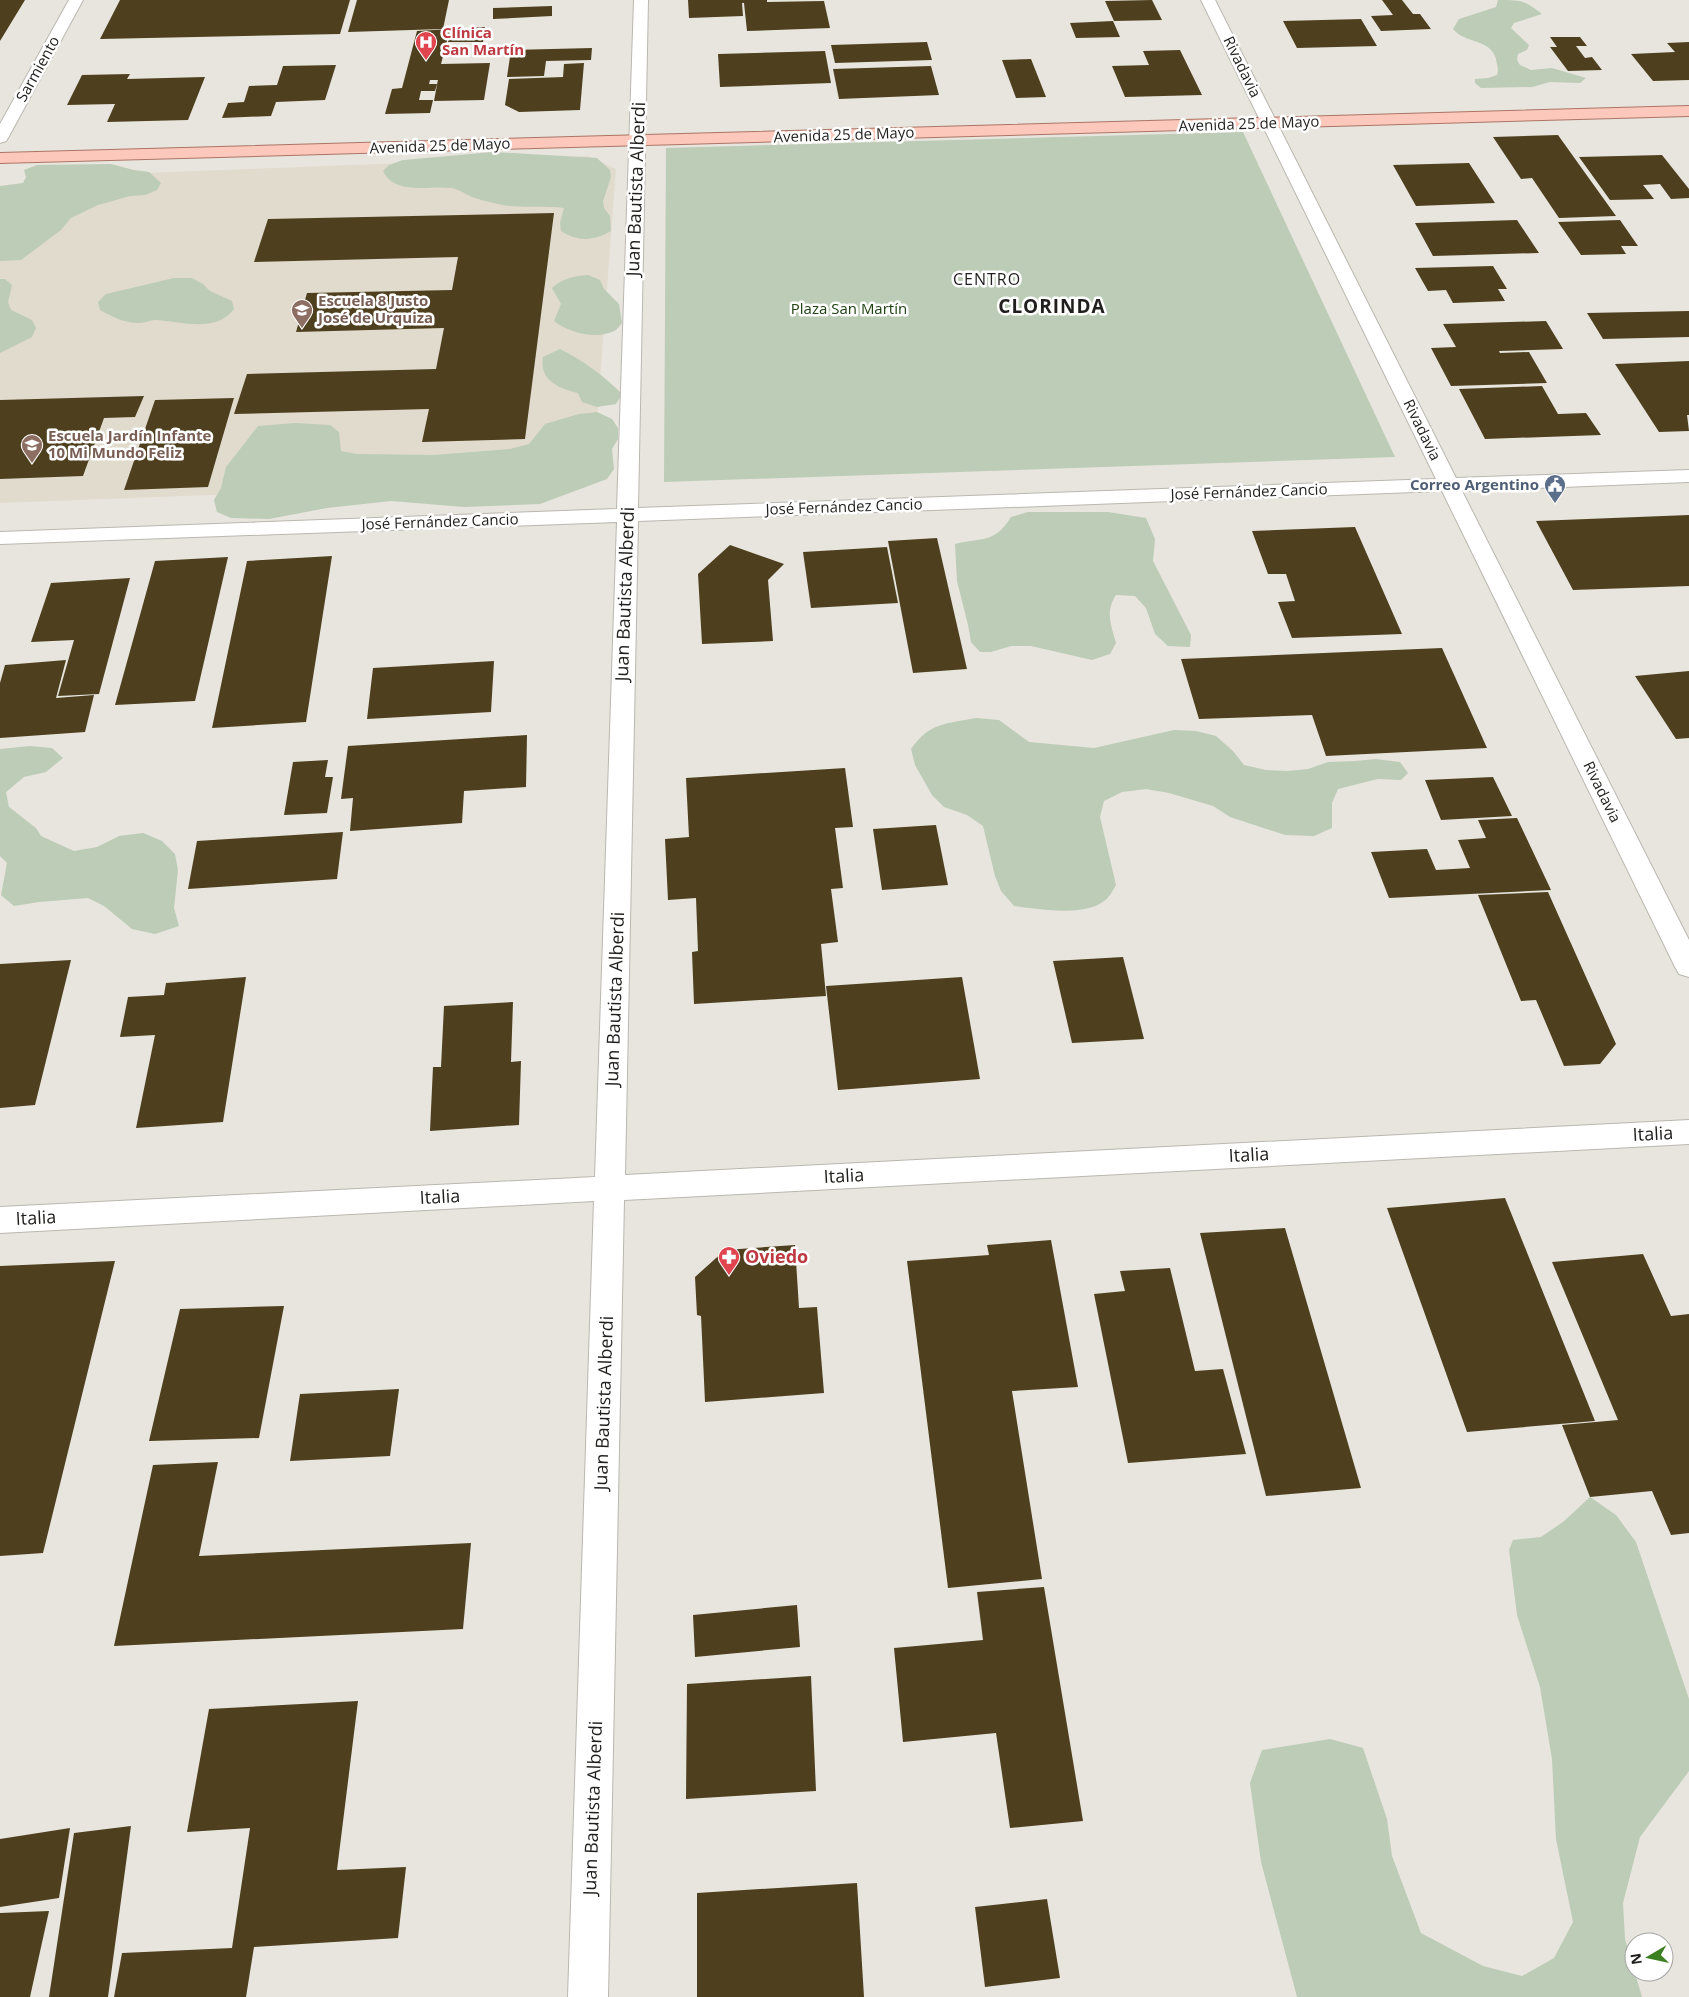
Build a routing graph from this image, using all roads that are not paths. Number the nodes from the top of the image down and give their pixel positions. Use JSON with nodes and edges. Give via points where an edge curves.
{"nodes":[{"id":1,"x":76,"y":0,"type":"edge"},
{"id":2,"x":641,"y":0,"type":"edge"},
{"id":3,"x":1208,"y":0,"type":"edge"},
{"id":4,"x":1689,"y":111,"type":"edge"},
{"id":5,"x":1269,"y":123,"type":"junction"},
{"id":6,"x":0,"y":138,"type":"edge"},
{"id":7,"x":637,"y":140,"type":"junction"},
{"id":8,"x":0,"y":158,"type":"edge"},
{"id":9,"x":1689,"y":476,"type":"edge"},
{"id":10,"x":1449,"y":485,"type":"junction"},
{"id":11,"x":628,"y":515,"type":"junction"},
{"id":12,"x":0,"y":538,"type":"edge"},
{"id":13,"x":1689,"y":967,"type":"edge"},
{"id":14,"x":1689,"y":1132,"type":"edge"},
{"id":15,"x":610,"y":1188,"type":"junction"},
{"id":16,"x":0,"y":1220,"type":"edge"},
{"id":17,"x":588,"y":1997,"type":"edge"}],
"edges":[{"from":1,"to":6,"type":"street","name":"Sarmiento"},
{"from":2,"to":7,"type":"street","name":"Juan Bautista Alberdi"},
{"from":3,"to":5,"type":"street","name":"Rivadavia"},
{"from":4,"to":5,"type":"main road","name":"Avenida 25 de Mayo"},
{"from":5,"to":7,"type":"main road","name":"Avenida 25 de Mayo"},
{"from":5,"to":10,"type":"street","name":"Rivadavia"},
{"from":7,"to":8,"type":"main road","name":"Avenida 25 de Mayo"},
{"from":7,"to":11,"type":"street","name":"Juan Bautista Alberdi"},
{"from":9,"to":10,"type":"street","name":"José Fernández Cancio"},
{"from":10,"to":11,"type":"street","name":"José Fernández Cancio"},
{"from":10,"to":13,"type":"street","name":"Rivadavia"},
{"from":11,"to":12,"type":"street","name":"José Fernández Cancio"},
{"from":11,"to":15,"type":"street","name":"Juan Bautista Alberdi"},
{"from":14,"to":15,"type":"street","name":"Italia"},
{"from":15,"to":16,"type":"street","name":"Italia"},
{"from":15,"to":17,"type":"street","name":"Juan Bautista Alberdi"}]}
